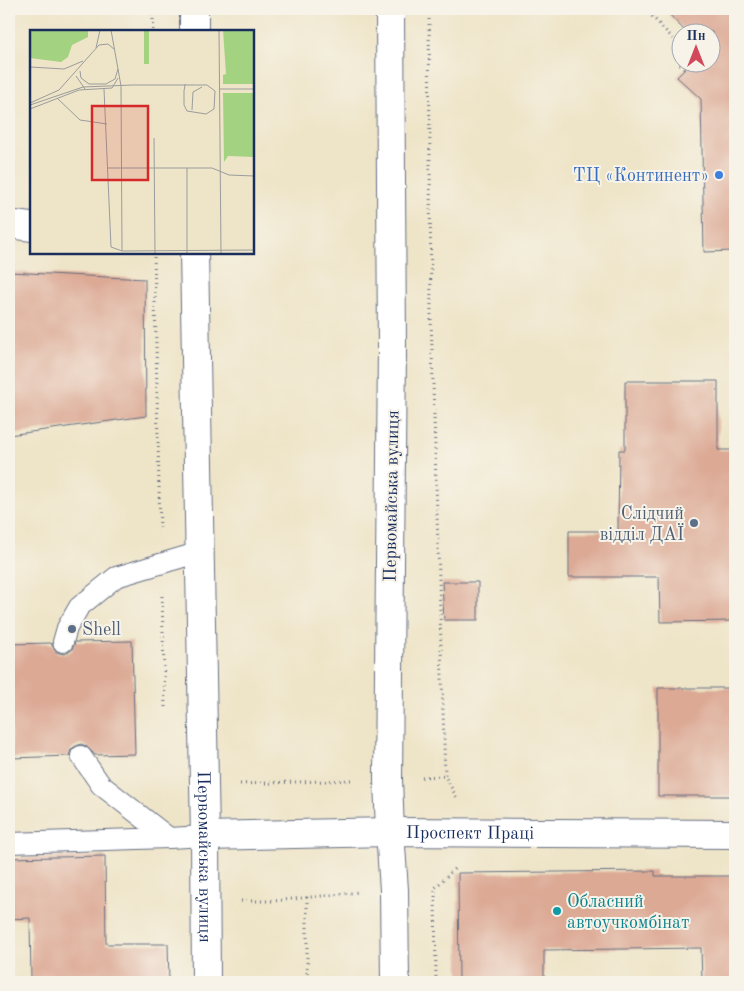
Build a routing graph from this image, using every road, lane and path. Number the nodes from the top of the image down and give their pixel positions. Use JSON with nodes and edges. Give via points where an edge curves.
{"nodes":[{"id":1,"x":153,"y":9,"type":"edge"},
{"id":2,"x":194,"y":9,"type":"edge"},
{"id":3,"x":390,"y":9,"type":"edge"},
{"id":4,"x":429,"y":9,"type":"edge"},
{"id":5,"x":645,"y":9,"type":"edge"},
{"id":6,"x":153,"y":30,"type":"edge"},
{"id":7,"x":194,"y":30,"type":"edge"},
{"id":8,"x":672,"y":37,"type":"edge"},
{"id":9,"x":9,"y":224,"type":"edge"},
{"id":10,"x":30,"y":227,"type":"edge"},
{"id":11,"x":154,"y":254,"type":"edge"},
{"id":12,"x":194,"y":254,"type":"edge"},
{"id":13,"x":200,"y":552,"type":"junction"},
{"id":14,"x":161,"y":564,"type":"junction"},
{"id":15,"x":62,"y":642,"type":"dead end"},
{"id":16,"x":165,"y":708,"type":"dead end"},
{"id":17,"x":81,"y":756,"type":"dead end"},
{"id":18,"x":445,"y":776,"type":"junction"},
{"id":19,"x":388,"y":779,"type":"junction"},
{"id":20,"x":204,"y":785,"type":"junction"},
{"id":21,"x":390,"y":832,"type":"junction"},
{"id":22,"x":459,"y":832,"type":"junction"},
{"id":23,"x":735,"y":834,"type":"edge"},
{"id":24,"x":205,"y":836,"type":"junction"},
{"id":25,"x":169,"y":838,"type":"junction"},
{"id":26,"x":9,"y":843,"type":"edge"},
{"id":27,"x":435,"y":888,"type":"junction"},
{"id":28,"x":394,"y":890,"type":"junction"},
{"id":29,"x":307,"y":897,"type":"junction"},
{"id":30,"x":205,"y":901,"type":"junction"},
{"id":31,"x":206,"y":982,"type":"edge"},
{"id":32,"x":307,"y":982,"type":"edge"},
{"id":33,"x":395,"y":982,"type":"edge"},
{"id":34,"x":436,"y":982,"type":"edge"}],
"edges":[{"from":1,"to":6,"type":"path"},
{"from":2,"to":7,"type":"main road"},
{"from":3,"to":19,"type":"main road","name":"Первомайська вулиця","via":[[392,350]]},
{"from":4,"to":18,"type":"path","via":[[432,317]]},
{"from":5,"to":8,"type":"path"},
{"from":9,"to":10,"type":"main road"},
{"from":11,"to":14,"type":"path"},
{"from":12,"to":13,"type":"main road","name":"Первомайська вулиця"},
{"from":13,"to":14,"type":"lane"},
{"from":13,"to":20,"type":"main road","name":"Первомайська вулиця"},
{"from":14,"to":15,"type":"lane","via":[[116,577],[79,607]]},
{"from":14,"to":16,"type":"path"},
{"from":17,"to":25,"type":"lane","via":[[101,785]]},
{"from":18,"to":19,"type":"path"},
{"from":18,"to":22,"type":"path","via":[[458,802]]},
{"from":19,"to":20,"type":"path"},
{"from":19,"to":21,"type":"main road","name":"Первомайська вулиця"},
{"from":20,"to":24,"type":"main road","name":"Первомайська вулиця"},
{"from":21,"to":22,"type":"main road","name":"Проспект Праці"},
{"from":21,"to":24,"type":"main road","name":"Проспект Праці"},
{"from":21,"to":28,"type":"main road","name":"Первомайська вулиця"},
{"from":22,"to":23,"type":"main road","name":"Проспект Праці"},
{"from":22,"to":27,"type":"path","via":[[459,864]]},
{"from":24,"to":25,"type":"lane"},
{"from":24,"to":30,"type":"main road","name":"Первомайська вулиця"},
{"from":25,"to":26,"type":"lane"},
{"from":27,"to":28,"type":"path"},
{"from":27,"to":34,"type":"path"},
{"from":28,"to":29,"type":"path"},
{"from":28,"to":33,"type":"main road","name":"Первомайська вулиця"},
{"from":29,"to":30,"type":"path","via":[[273,901]]},
{"from":29,"to":32,"type":"path"},
{"from":30,"to":31,"type":"main road","name":"Первомайська вулиця"}]}
